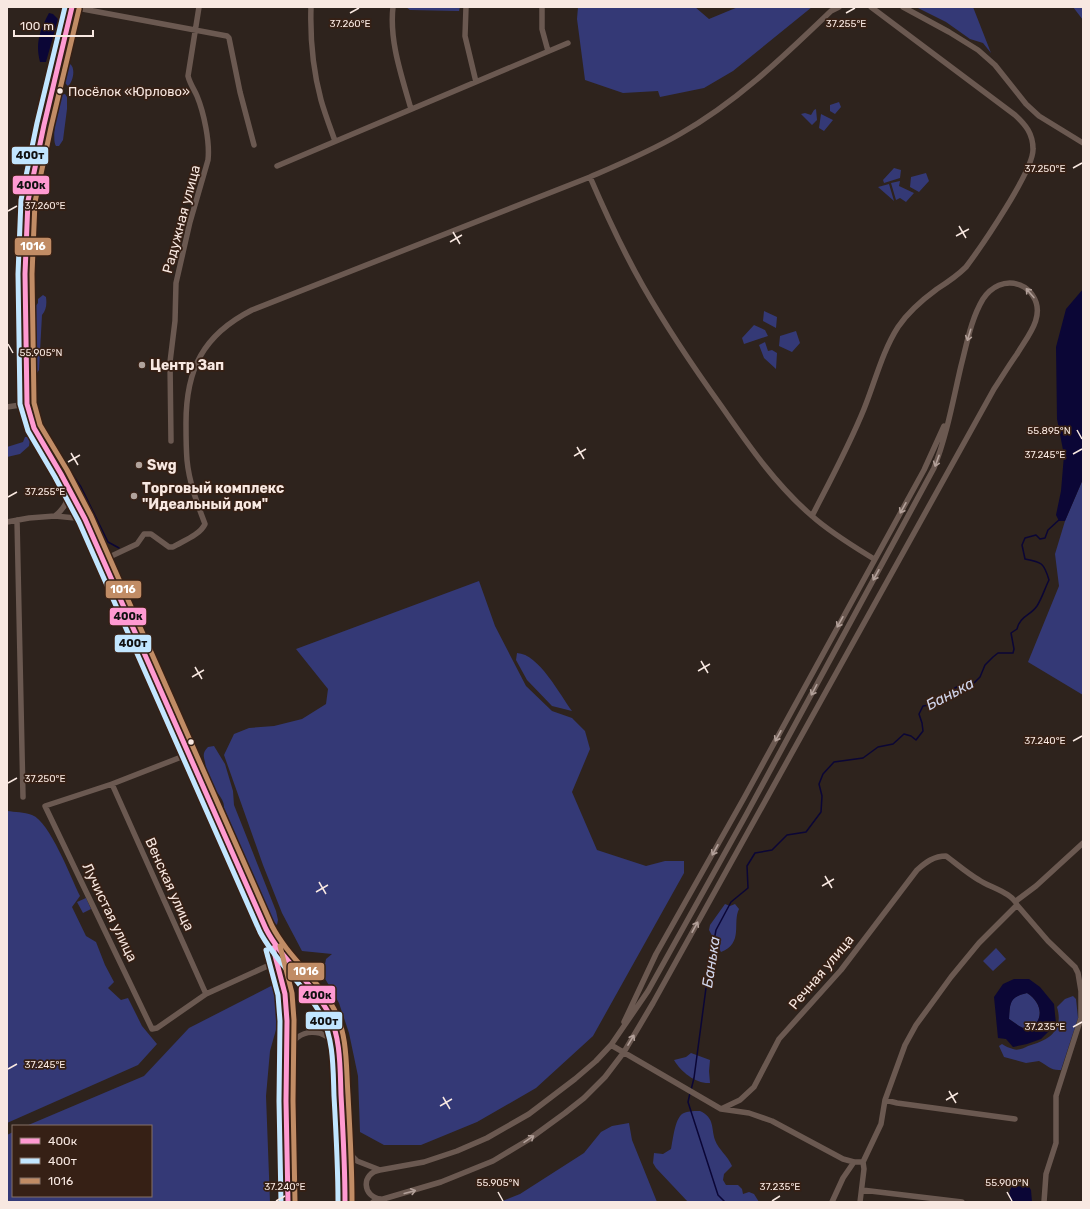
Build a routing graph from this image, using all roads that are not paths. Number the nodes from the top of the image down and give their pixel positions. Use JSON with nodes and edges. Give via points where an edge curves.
{"nodes":[{"id":1,"x":72,"y":7,"type":"edge"},
{"id":2,"x":199,"y":7,"type":"edge"},
{"id":3,"x":311,"y":7,"type":"edge"},
{"id":4,"x":393,"y":7,"type":"edge"},
{"id":5,"x":466,"y":7,"type":"edge"},
{"id":6,"x":542,"y":7,"type":"edge"},
{"id":7,"x":839,"y":7,"type":"edge"},
{"id":8,"x":871,"y":7,"type":"edge"},
{"id":9,"x":903,"y":7,"type":"edge"},
{"id":10,"x":196,"y":29,"type":"junction"},
{"id":11,"x":568,"y":43,"type":"dead end"},
{"id":12,"x":548,"y":51,"type":"junction"},
{"id":13,"x":476,"y":82,"type":"junction"},
{"id":14,"x":411,"y":109,"type":"junction"},
{"id":15,"x":335,"y":141,"type":"junction"},
{"id":16,"x":1083,"y":143,"type":"edge"},
{"id":17,"x":254,"y":145,"type":"dead end"},
{"id":18,"x":277,"y":166,"type":"dead end"},
{"id":19,"x":590,"y":177,"type":"junction"},
{"id":20,"x":27,"y":404,"type":"junction"},
{"id":21,"x":7,"y":407,"type":"edge"},
{"id":22,"x":951,"y":411,"type":"junction"},
{"id":23,"x":172,"y":441,"type":"dead end"},
{"id":24,"x":69,"y":488,"type":"junction"},
{"id":25,"x":55,"y":516,"type":"junction"},
{"id":26,"x":812,"y":516,"type":"junction"},
{"id":27,"x":85,"y":519,"type":"junction"},
{"id":28,"x":17,"y":520,"type":"junction"},
{"id":29,"x":7,"y":522,"type":"edge"},
{"id":30,"x":874,"y":559,"type":"junction"},
{"id":31,"x":103,"y":560,"type":"junction"},
{"id":32,"x":189,"y":754,"type":"junction"},
{"id":33,"x":112,"y":784,"type":"junction"},
{"id":34,"x":23,"y":797,"type":"dead end"},
{"id":35,"x":1083,"y":843,"type":"edge"},
{"id":36,"x":1017,"y":903,"type":"junction"},
{"id":37,"x":266,"y":929,"type":"junction"},
{"id":38,"x":285,"y":958,"type":"junction"},
{"id":39,"x":206,"y":994,"type":"junction"},
{"id":40,"x":1082,"y":1018,"type":"edge"},
{"id":41,"x":616,"y":1039,"type":"junction"},
{"id":42,"x":611,"y":1045,"type":"junction"},
{"id":43,"x":624,"y":1052,"type":"junction"},
{"id":44,"x":338,"y":1053,"type":"junction"},
{"id":45,"x":287,"y":1058,"type":"junction"},
{"id":46,"x":885,"y":1100,"type":"junction"},
{"id":47,"x":721,"y":1109,"type":"junction"},
{"id":48,"x":1015,"y":1119,"type":"dead end"},
{"id":49,"x":344,"y":1145,"type":"junction"},
{"id":50,"x":854,"y":1162,"type":"junction"},
{"id":51,"x":863,"y":1162,"type":"junction"},
{"id":52,"x":380,"y":1170,"type":"junction"},
{"id":53,"x":862,"y":1190,"type":"junction"},
{"id":54,"x":381,"y":1199,"type":"junction"},
{"id":55,"x":288,"y":1202,"type":"edge"},
{"id":56,"x":345,"y":1202,"type":"edge"},
{"id":57,"x":373,"y":1202,"type":"edge"},
{"id":58,"x":832,"y":1202,"type":"edge"},
{"id":59,"x":860,"y":1202,"type":"edge"},
{"id":60,"x":962,"y":1202,"type":"edge"},
{"id":61,"x":1044,"y":1202,"type":"edge"}],
"edges":[{"from":1,"to":10,"type":"street"},
{"from":1,"to":20,"type":"main road","via":[[28,201],[25,274]]},
{"from":2,"to":10,"type":"street","name":"Радужная улица"},
{"from":3,"to":15,"type":"street","via":[[310,30],[315,68],[321,100]]},
{"from":4,"to":14,"type":"street","via":[[395,46]]},
{"from":5,"to":13,"type":"street","via":[[465,36]]},
{"from":6,"to":12,"type":"street","via":[[542,29]]},
{"from":7,"to":19,"type":"street","via":[[831,11],[768,71],[724,106],[681,134]]},
{"from":8,"to":26,"type":"street","via":[[1015,115],[1029,130],[1033,151],[1027,172],[966,267],[913,309],[898,328],[881,363],[864,410]]},
{"from":9,"to":16,"type":"street","via":[[978,50],[995,65],[1026,104],[1039,116]]},
{"from":10,"to":17,"type":"street","via":[[229,38]]},
{"from":10,"to":23,"type":"street","name":"Радужная улица","via":[[188,76],[202,112],[209,150],[176,283],[170,362]]},
{"from":11,"to":12,"type":"street"},
{"from":12,"to":13,"type":"street"},
{"from":13,"to":14,"type":"street"},
{"from":14,"to":15,"type":"street"},
{"from":15,"to":18,"type":"street"},
{"from":19,"to":26,"type":"street","via":[[643,285],[683,351],[750,447],[783,488]]},
{"from":19,"to":31,"type":"street","via":[[252,310],[221,330],[210,341],[194,368],[186,404],[187,460],[190,480],[204,527],[173,547],[169,547],[151,534],[144,534],[137,544]]},
{"from":20,"to":21,"type":"street"},
{"from":20,"to":24,"type":"main road","via":[[34,428]]},
{"from":22,"to":30,"type":"street","one_way":true,"via":[[924,470]]},
{"from":22,"to":41,"type":"street","one_way":true,"via":[[940,452],[925,487],[648,991]]},
{"from":43,"to":22,"type":"street","one_way":true,"via":[[994,389],[1032,329],[1038,313],[1037,304],[1033,295],[1023,286],[1001,284],[993,288],[984,299],[975,316],[966,346]]},
{"from":24,"to":25,"type":"street","via":[[68,502]]},
{"from":24,"to":27,"type":"main road"},
{"from":25,"to":27,"type":"street"},
{"from":25,"to":28,"type":"street"},
{"from":26,"to":30,"type":"street","via":[[836,536]]},
{"from":27,"to":31,"type":"main road"},
{"from":28,"to":29,"type":"street"},
{"from":28,"to":34,"type":"street"},
{"from":30,"to":41,"type":"street","one_way":true,"via":[[656,954]]},
{"from":31,"to":32,"type":"main road"},
{"from":32,"to":33,"type":"street"},
{"from":32,"to":37,"type":"main road"},
{"from":33,"to":39,"type":"street","name":"Венская улица"},
{"from":33,"to":39,"type":"street","name":"Лучистая улица","via":[[45,806],[152,1030]]},
{"from":35,"to":36,"type":"street"},
{"from":36,"to":40,"type":"street","via":[[1078,973]]},
{"from":36,"to":46,"type":"street","via":[[979,943],[916,1025],[905,1045]]},
{"from":36,"to":47,"type":"street","name":"Речная улица","via":[[1008,895],[980,881],[946,856],[933,858],[917,870],[841,970],[779,1039],[754,1087],[740,1100]]},
{"from":37,"to":38,"type":"main road"},
{"from":37,"to":45,"type":"main road","via":[[285,994]]},
{"from":38,"to":39,"type":"street"},
{"from":38,"to":44,"type":"main road","via":[[324,1004]]},
{"from":40,"to":61,"type":"street","via":[[1056,1096],[1056,1143],[1046,1174]]},
{"from":41,"to":42,"type":"street"},
{"from":42,"to":43,"type":"street"},
{"from":42,"to":52,"type":"street","via":[[575,1079],[529,1114],[487,1138],[424,1162]]},
{"from":43,"to":47,"type":"street"},
{"from":54,"to":43,"type":"street","one_way":true,"via":[[441,1182],[493,1161],[528,1140],[584,1098],[605,1077]]},
{"from":44,"to":45,"type":"street","via":[[329,1037],[312,1032],[295,1038],[288,1050]]},
{"from":44,"to":49,"type":"main road"},
{"from":45,"to":55,"type":"main road"},
{"from":46,"to":48,"type":"street"},
{"from":46,"to":51,"type":"street","via":[[881,1124]]},
{"from":47,"to":50,"type":"street","via":[[772,1120],[819,1147]]},
{"from":49,"to":52,"type":"street","via":[[356,1161]]},
{"from":49,"to":56,"type":"main road"},
{"from":50,"to":51,"type":"street"},
{"from":50,"to":58,"type":"street"},
{"from":51,"to":53,"type":"street"},
{"from":52,"to":54,"type":"street","via":[[369,1175],[366,1186],[370,1194]]},
{"from":53,"to":59,"type":"street"},
{"from":53,"to":60,"type":"street"},
{"from":54,"to":57,"type":"street"}]}
